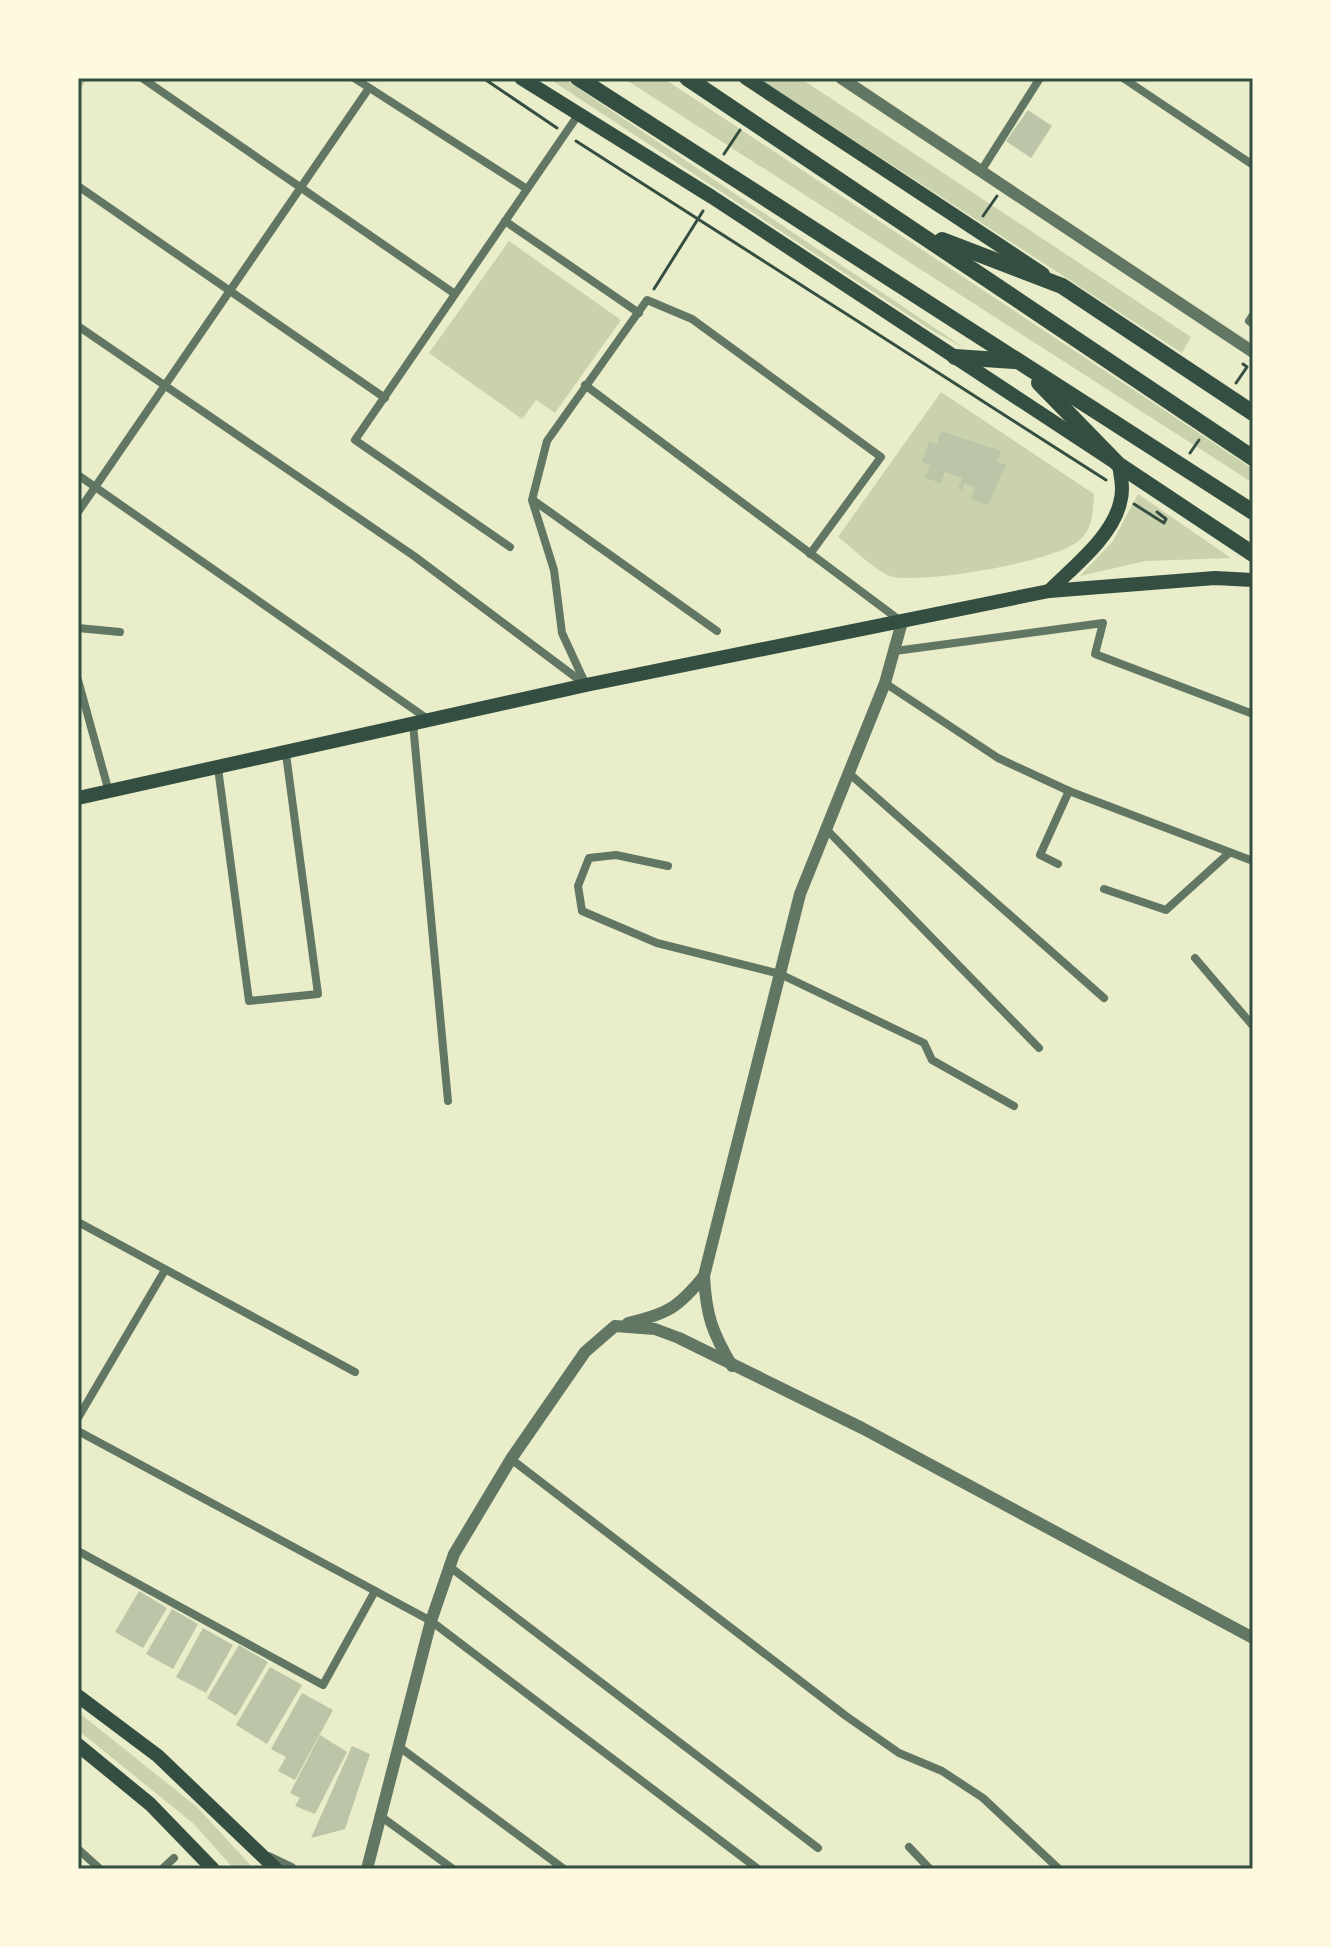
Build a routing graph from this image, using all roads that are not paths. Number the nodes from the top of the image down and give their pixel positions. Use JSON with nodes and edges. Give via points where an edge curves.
{"nodes":[{"id":1,"x":142,"y":78,"type":"edge"},
{"id":2,"x":354,"y":78,"type":"edge"},
{"id":3,"x":521,"y":78,"type":"edge"},
{"id":4,"x":578,"y":78,"type":"edge"},
{"id":5,"x":687,"y":78,"type":"edge"},
{"id":6,"x":746,"y":78,"type":"edge"},
{"id":7,"x":841,"y":78,"type":"edge"},
{"id":8,"x":1040,"y":78,"type":"edge"},
{"id":9,"x":1123,"y":78,"type":"edge"},
{"id":10,"x":369,"y":88,"type":"junction"},
{"id":11,"x":578,"y":115,"type":"junction"},
{"id":12,"x":1253,"y":165,"type":"edge"},
{"id":13,"x":981,"y":171,"type":"junction"},
{"id":14,"x":78,"y":186,"type":"edge"},
{"id":15,"x":301,"y":187,"type":"junction"},
{"id":16,"x":527,"y":189,"type":"junction"},
{"id":17,"x":505,"y":221,"type":"junction"},
{"id":18,"x":915,"y":229,"type":"junction"},
{"id":19,"x":1062,"y":286,"type":"junction"},
{"id":20,"x":231,"y":291,"type":"junction"},
{"id":21,"x":455,"y":294,"type":"junction"},
{"id":22,"x":639,"y":313,"type":"junction"},
{"id":23,"x":1253,"y":315,"type":"edge"},
{"id":24,"x":1253,"y":324,"type":"edge"},
{"id":25,"x":78,"y":326,"type":"edge"},
{"id":26,"x":1253,"y":352,"type":"edge"},
{"id":27,"x":955,"y":357,"type":"junction"},
{"id":28,"x":1018,"y":361,"type":"junction"},
{"id":29,"x":166,"y":385,"type":"junction"},
{"id":30,"x":585,"y":385,"type":"junction"},
{"id":31,"x":385,"y":398,"type":"junction"},
{"id":32,"x":1253,"y":413,"type":"edge"},
{"id":33,"x":1253,"y":458,"type":"edge"},
{"id":34,"x":1119,"y":465,"type":"junction"},
{"id":35,"x":78,"y":475,"type":"edge"},
{"id":36,"x":96,"y":487,"type":"junction"},
{"id":37,"x":532,"y":500,"type":"junction"},
{"id":38,"x":78,"y":512,"type":"edge"},
{"id":39,"x":1253,"y":512,"type":"edge"},
{"id":40,"x":510,"y":547,"type":"dead end"},
{"id":41,"x":810,"y":554,"type":"junction"},
{"id":42,"x":1253,"y":554,"type":"edge"},
{"id":43,"x":1253,"y":580,"type":"edge"},
{"id":44,"x":1049,"y":591,"type":"junction"},
{"id":45,"x":902,"y":622,"type":"junction"},
{"id":46,"x":78,"y":628,"type":"edge"},
{"id":47,"x":717,"y":631,"type":"dead end"},
{"id":48,"x":120,"y":632,"type":"dead end"},
{"id":49,"x":895,"y":651,"type":"junction"},
{"id":50,"x":78,"y":680,"type":"edge"},
{"id":51,"x":885,"y":683,"type":"junction"},
{"id":52,"x":586,"y":685,"type":"junction"},
{"id":53,"x":1253,"y":714,"type":"edge"},
{"id":54,"x":429,"y":720,"type":"junction"},
{"id":55,"x":413,"y":724,"type":"junction"},
{"id":56,"x":286,"y":754,"type":"junction"},
{"id":57,"x":218,"y":768,"type":"junction"},
{"id":58,"x":851,"y":775,"type":"junction"},
{"id":59,"x":1069,"y":791,"type":"junction"},
{"id":60,"x":109,"y":792,"type":"junction"},
{"id":61,"x":78,"y":798,"type":"edge"},
{"id":62,"x":827,"y":830,"type":"junction"},
{"id":63,"x":1229,"y":853,"type":"junction"},
{"id":64,"x":1253,"y":861,"type":"edge"},
{"id":65,"x":1058,"y":864,"type":"dead end"},
{"id":66,"x":668,"y":866,"type":"dead end"},
{"id":67,"x":1104,"y":889,"type":"dead end"},
{"id":68,"x":1195,"y":958,"type":"dead end"},
{"id":69,"x":780,"y":974,"type":"junction"},
{"id":70,"x":1104,"y":998,"type":"dead end"},
{"id":71,"x":1253,"y":1026,"type":"edge"},
{"id":72,"x":1039,"y":1048,"type":"dead end"},
{"id":73,"x":448,"y":1101,"type":"dead end"},
{"id":74,"x":1014,"y":1106,"type":"dead end"},
{"id":75,"x":78,"y":1222,"type":"edge"},
{"id":76,"x":165,"y":1270,"type":"junction"},
{"id":77,"x":704,"y":1276,"type":"junction"},
{"id":78,"x":615,"y":1326,"type":"junction"},
{"id":79,"x":732,"y":1366,"type":"junction"},
{"id":80,"x":355,"y":1372,"type":"dead end"},
{"id":81,"x":78,"y":1418,"type":"edge"},
{"id":82,"x":78,"y":1431,"type":"edge"},
{"id":83,"x":511,"y":1459,"type":"junction"},
{"id":84,"x":78,"y":1551,"type":"edge"},
{"id":85,"x":450,"y":1567,"type":"junction"},
{"id":86,"x":375,"y":1591,"type":"junction"},
{"id":87,"x":431,"y":1621,"type":"junction"},
{"id":88,"x":1253,"y":1638,"type":"edge"},
{"id":89,"x":78,"y":1696,"type":"edge"},
{"id":90,"x":78,"y":1745,"type":"edge"},
{"id":91,"x":397,"y":1745,"type":"junction"},
{"id":92,"x":379,"y":1814,"type":"junction"},
{"id":93,"x":909,"y":1847,"type":"dead end"},
{"id":94,"x":818,"y":1848,"type":"dead end"},
{"id":95,"x":78,"y":1849,"type":"edge"},
{"id":96,"x":264,"y":1856,"type":"junction"},
{"id":97,"x":174,"y":1858,"type":"dead end"},
{"id":98,"x":368,"y":1863,"type":"edge"},
{"id":99,"x":100,"y":1869,"type":"edge"},
{"id":100,"x":162,"y":1869,"type":"edge"},
{"id":101,"x":213,"y":1869,"type":"edge"},
{"id":102,"x":276,"y":1869,"type":"edge"},
{"id":103,"x":291,"y":1869,"type":"edge"},
{"id":104,"x":360,"y":1869,"type":"edge"},
{"id":105,"x":453,"y":1869,"type":"edge"},
{"id":106,"x":564,"y":1869,"type":"edge"},
{"id":107,"x":758,"y":1869,"type":"edge"},
{"id":108,"x":930,"y":1869,"type":"edge"},
{"id":109,"x":1059,"y":1869,"type":"edge"}],
"edges":[{"from":1,"to":15,"type":"street"},
{"from":2,"to":10,"type":"street"},
{"from":3,"to":11,"type":"main road"},
{"from":4,"to":28,"type":"highway"},
{"from":5,"to":18,"type":"highway"},
{"from":6,"to":19,"type":"main road"},
{"from":7,"to":13,"type":"street"},
{"from":8,"to":13,"type":"street"},
{"from":9,"to":12,"type":"street"},
{"from":10,"to":15,"type":"street"},
{"from":10,"to":16,"type":"street"},
{"from":11,"to":16,"type":"street"},
{"from":11,"to":27,"type":"main road"},
{"from":13,"to":26,"type":"street"},
{"from":14,"to":20,"type":"street"},
{"from":15,"to":20,"type":"street"},
{"from":15,"to":21,"type":"street"},
{"from":16,"to":17,"type":"street"},
{"from":17,"to":21,"type":"street"},
{"from":17,"to":22,"type":"street"},
{"from":18,"to":19,"type":"highway"},
{"from":18,"to":33,"type":"highway"},
{"from":19,"to":32,"type":"highway"},
{"from":20,"to":29,"type":"street"},
{"from":20,"to":31,"type":"street"},
{"from":21,"to":31,"type":"street"},
{"from":22,"to":30,"type":"street"},
{"from":22,"to":41,"type":"street","via":[[647,300],[692,319],[881,457]]},
{"from":23,"to":24,"type":"street"},
{"from":25,"to":29,"type":"street"},
{"from":27,"to":28,"type":"highway"},
{"from":27,"to":34,"type":"main road"},
{"from":28,"to":34,"type":"highway"},
{"from":28,"to":39,"type":"highway"},
{"from":29,"to":36,"type":"street"},
{"from":29,"to":52,"type":"street","via":[[414,556]]},
{"from":30,"to":37,"type":"street","via":[[547,441]]},
{"from":30,"to":41,"type":"street"},
{"from":31,"to":40,"type":"street","via":[[355,440]]},
{"from":34,"to":42,"type":"highway"},
{"from":34,"to":44,"type":"main road","via":[[1120,506]]},
{"from":35,"to":36,"type":"street"},
{"from":36,"to":38,"type":"street"},
{"from":36,"to":54,"type":"street"},
{"from":37,"to":47,"type":"street"},
{"from":37,"to":52,"type":"street","via":[[554,570],[562,633]]},
{"from":41,"to":45,"type":"street"},
{"from":43,"to":44,"type":"main road","via":[[1215,578]]},
{"from":44,"to":45,"type":"main road"},
{"from":45,"to":49,"type":"street"},
{"from":45,"to":52,"type":"main road"},
{"from":46,"to":48,"type":"street"},
{"from":49,"to":51,"type":"street"},
{"from":49,"to":53,"type":"street","via":[[1103,623],[1095,654]]},
{"from":50,"to":60,"type":"street"},
{"from":51,"to":58,"type":"street"},
{"from":51,"to":59,"type":"street","via":[[998,758]]},
{"from":52,"to":54,"type":"main road"},
{"from":54,"to":55,"type":"main road"},
{"from":55,"to":56,"type":"main road"},
{"from":55,"to":73,"type":"street"},
{"from":56,"to":57,"type":"main road"},
{"from":56,"to":57,"type":"street","via":[[318,994],[249,1001]]},
{"from":57,"to":60,"type":"main road"},
{"from":58,"to":62,"type":"street"},
{"from":58,"to":70,"type":"street"},
{"from":59,"to":63,"type":"street"},
{"from":59,"to":65,"type":"street","via":[[1040,855]]},
{"from":60,"to":61,"type":"main road"},
{"from":62,"to":69,"type":"street","via":[[800,894]]},
{"from":62,"to":72,"type":"street"},
{"from":63,"to":64,"type":"street"},
{"from":63,"to":67,"type":"street","via":[[1166,910]]},
{"from":66,"to":69,"type":"street","via":[[616,855],[589,858],[578,886],[582,911],[657,943]]},
{"from":68,"to":71,"type":"street"},
{"from":69,"to":74,"type":"street","via":[[924,1043],[932,1060]]},
{"from":69,"to":77,"type":"street"},
{"from":75,"to":76,"type":"street"},
{"from":76,"to":80,"type":"street"},
{"from":76,"to":81,"type":"street"},
{"from":77,"to":78,"type":"street","via":[[682,1303],[661,1315]]},
{"from":77,"to":79,"type":"street","via":[[708,1321]]},
{"from":78,"to":79,"type":"street","via":[[655,1329]]},
{"from":78,"to":83,"type":"street","via":[[585,1352]]},
{"from":79,"to":88,"type":"street","via":[[862,1428]]},
{"from":82,"to":86,"type":"street"},
{"from":83,"to":85,"type":"street"},
{"from":83,"to":109,"type":"street","via":[[846,1716],[899,1753],[942,1771],[983,1798]]},
{"from":84,"to":86,"type":"street","via":[[323,1685]]},
{"from":85,"to":87,"type":"street"},
{"from":85,"to":94,"type":"street"},
{"from":86,"to":87,"type":"street"},
{"from":87,"to":91,"type":"street"},
{"from":87,"to":107,"type":"street"},
{"from":89,"to":96,"type":"main road","via":[[158,1756]]},
{"from":90,"to":101,"type":"main road","via":[[150,1804]]},
{"from":91,"to":92,"type":"street"},
{"from":91,"to":106,"type":"street"},
{"from":92,"to":98,"type":"street"},
{"from":92,"to":105,"type":"street"},
{"from":93,"to":108,"type":"street"},
{"from":95,"to":99,"type":"street"},
{"from":96,"to":102,"type":"main road"},
{"from":96,"to":103,"type":"street"},
{"from":97,"to":100,"type":"street"},
{"from":98,"to":104,"type":"street"}]}
